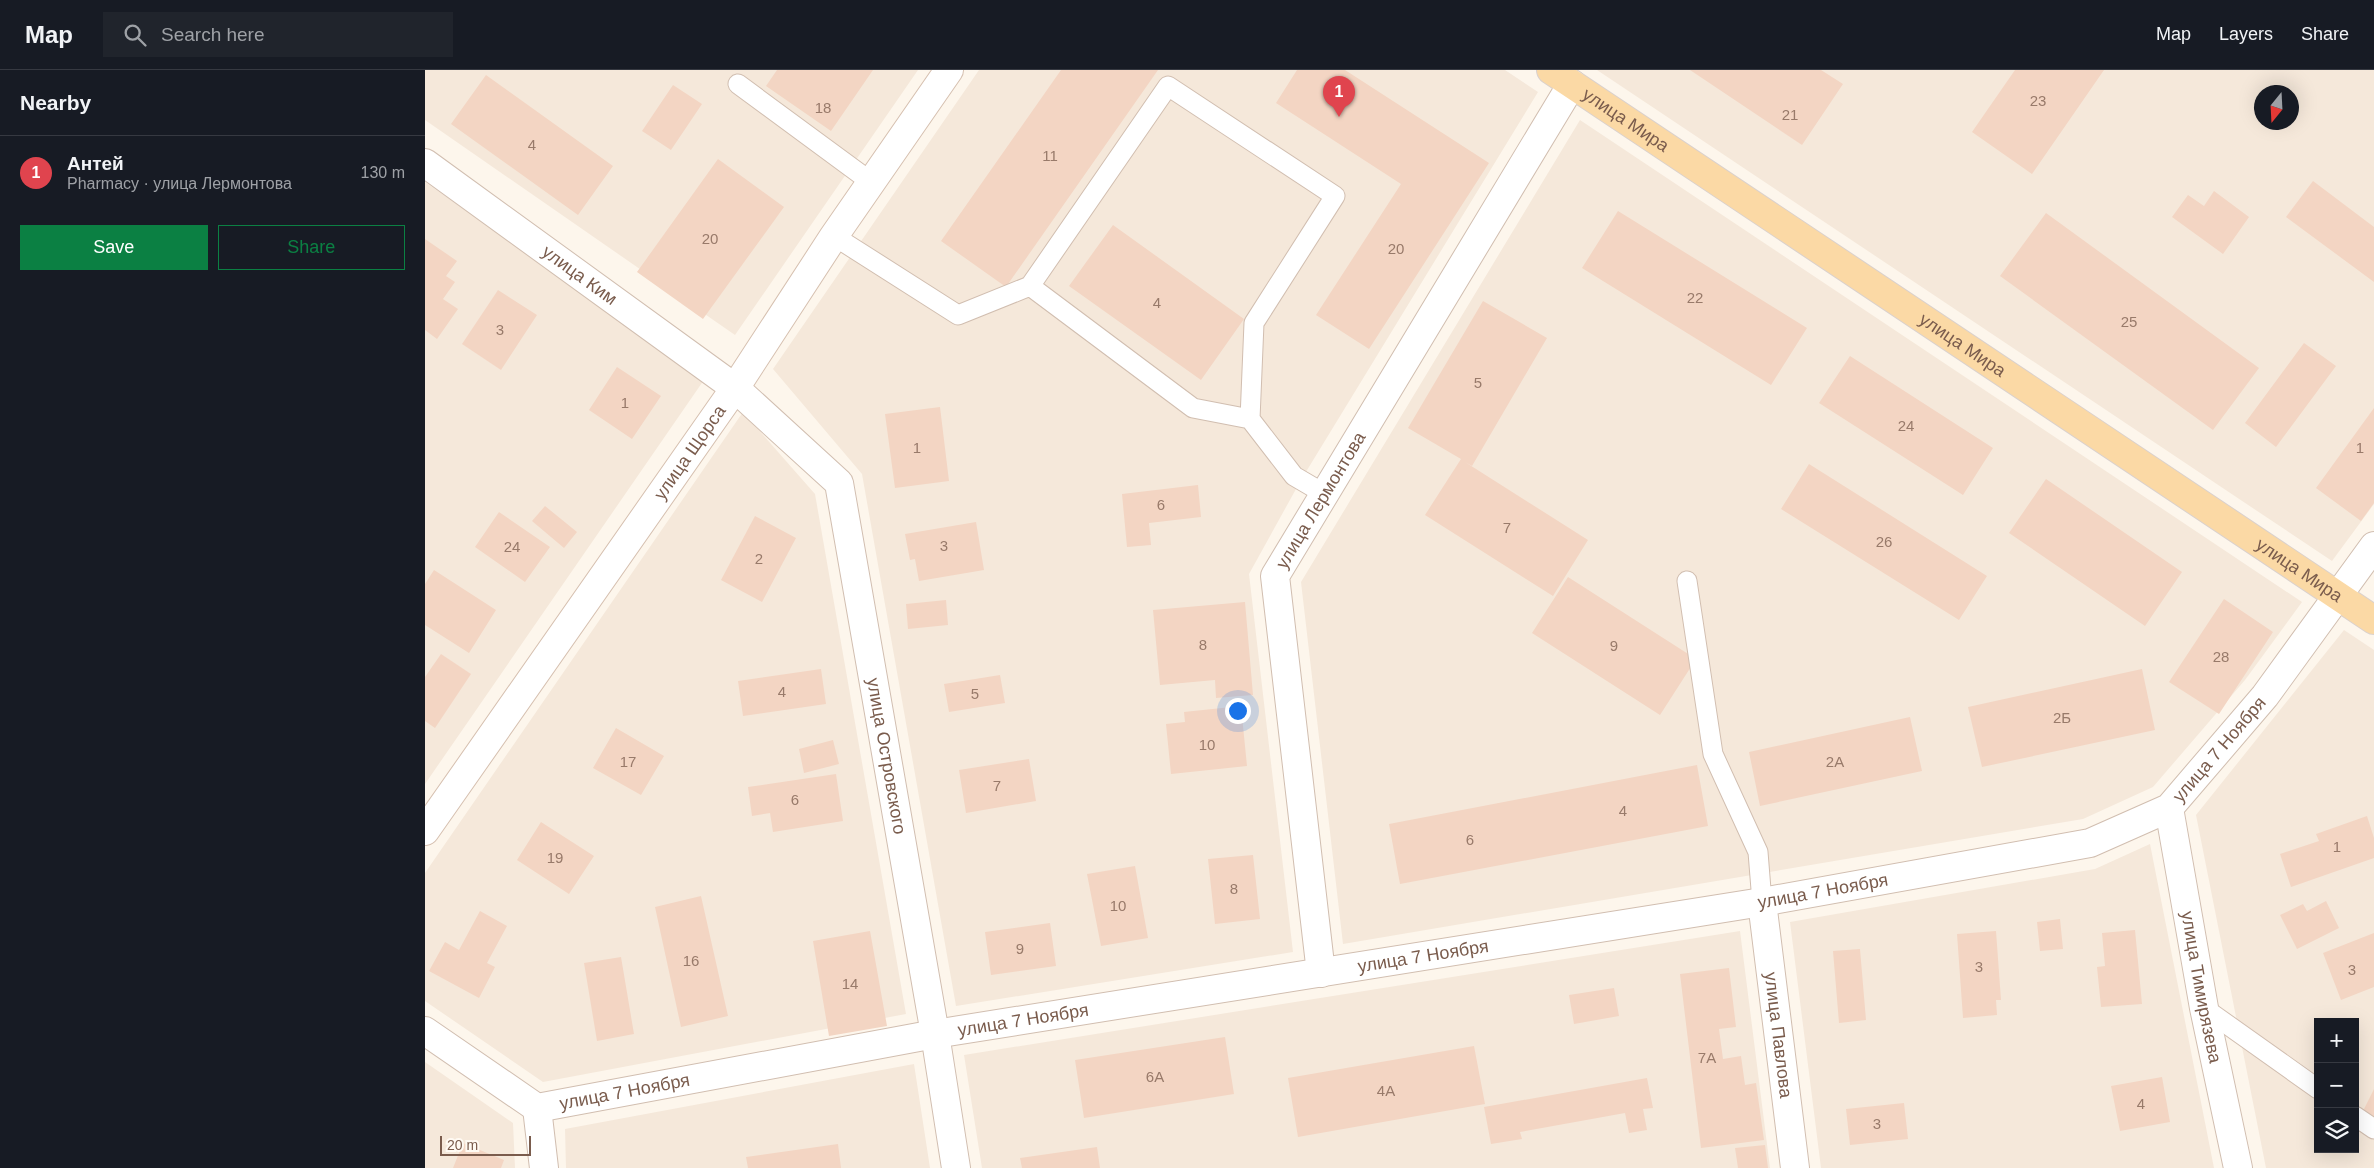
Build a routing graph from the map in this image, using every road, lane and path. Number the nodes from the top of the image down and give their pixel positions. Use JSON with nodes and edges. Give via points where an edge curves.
{"nodes":[{"id":1,"x":949,"y":70,"type":"edge"},
{"id":2,"x":1568,"y":75,"type":"edge"},
{"id":3,"x":738,"y":84,"type":"dead end"},
{"id":4,"x":425,"y":163,"type":"edge"},
{"id":5,"x":871,"y":182,"type":"junction"},
{"id":6,"x":834,"y":236,"type":"junction"},
{"id":7,"x":1029,"y":286,"type":"junction"},
{"id":8,"x":735,"y":388,"type":"junction"},
{"id":9,"x":1250,"y":419,"type":"junction"},
{"id":10,"x":1323,"y":493,"type":"junction"},
{"id":11,"x":2374,"y":546,"type":"edge"},
{"id":12,"x":1687,"y":581,"type":"dead end"},
{"id":13,"x":2338,"y":596,"type":"junction"},
{"id":14,"x":2374,"y":620,"type":"edge"},
{"id":15,"x":2169,"y":808,"type":"junction"},
{"id":16,"x":425,"y":831,"type":"edge"},
{"id":17,"x":1762,"y":902,"type":"junction"},
{"id":18,"x":1321,"y":973,"type":"junction"},
{"id":19,"x":2204,"y":1008,"type":"junction"},
{"id":20,"x":425,"y":1032,"type":"edge"},
{"id":21,"x":935,"y":1034,"type":"junction"},
{"id":22,"x":2314,"y":1086,"type":"edge"},
{"id":23,"x":537,"y":1108,"type":"junction"},
{"id":24,"x":2359,"y":1119,"type":"edge"},
{"id":25,"x":2374,"y":1129,"type":"edge"},
{"id":26,"x":544,"y":1168,"type":"edge"},
{"id":27,"x":956,"y":1168,"type":"edge"},
{"id":28,"x":1795,"y":1168,"type":"edge"},
{"id":29,"x":2238,"y":1168,"type":"edge"}],
"edges":[{"from":1,"to":5,"type":"street","name":"улица Щорса"},
{"from":2,"to":10,"type":"street","name":"улица Лермонтова"},
{"from":2,"to":13,"type":"main road","name":"улица Мира"},
{"from":3,"to":5,"type":"lane"},
{"from":4,"to":8,"type":"street","name":"улица Ким"},
{"from":5,"to":6,"type":"street","name":"улица Щорса"},
{"from":6,"to":7,"type":"lane","via":[[958,315]]},
{"from":6,"to":8,"type":"street","name":"улица Щорса"},
{"from":7,"to":9,"type":"lane","via":[[1193,408]]},
{"from":7,"to":9,"type":"lane","via":[[1168,86],[1335,196],[1254,323]]},
{"from":8,"to":16,"type":"street","name":"улица Щорса"},
{"from":8,"to":21,"type":"street","name":"улица Островского","via":[[839,483]]},
{"from":9,"to":10,"type":"lane","via":[[1295,476]]},
{"from":10,"to":18,"type":"street","name":"улица Лермонтова","via":[[1275,576]]},
{"from":11,"to":13,"type":"street","name":"улица 7 Ноября"},
{"from":12,"to":17,"type":"lane","via":[[1713,754],[1758,852]]},
{"from":13,"to":14,"type":"main road","name":"улица Мира"},
{"from":13,"to":15,"type":"street","name":"улица 7 Ноября","via":[[2265,696]]},
{"from":15,"to":17,"type":"street","name":"улица 7 Ноября","via":[[2090,844]]},
{"from":15,"to":19,"type":"street","name":"улица Тимирязева"},
{"from":17,"to":18,"type":"street","name":"улица 7 Ноября"},
{"from":17,"to":28,"type":"street","name":"улица Павлова"},
{"from":18,"to":21,"type":"street","name":"улица 7 Ноября"},
{"from":19,"to":22,"type":"lane"},
{"from":19,"to":29,"type":"street","name":"улица Тимирязева"},
{"from":20,"to":23,"type":"street","name":"улица 7 Ноября"},
{"from":21,"to":23,"type":"street","name":"улица 7 Ноября"},
{"from":21,"to":27,"type":"street","name":"улица Островского"},
{"from":23,"to":26,"type":"street"},
{"from":24,"to":25,"type":"lane"}]}
